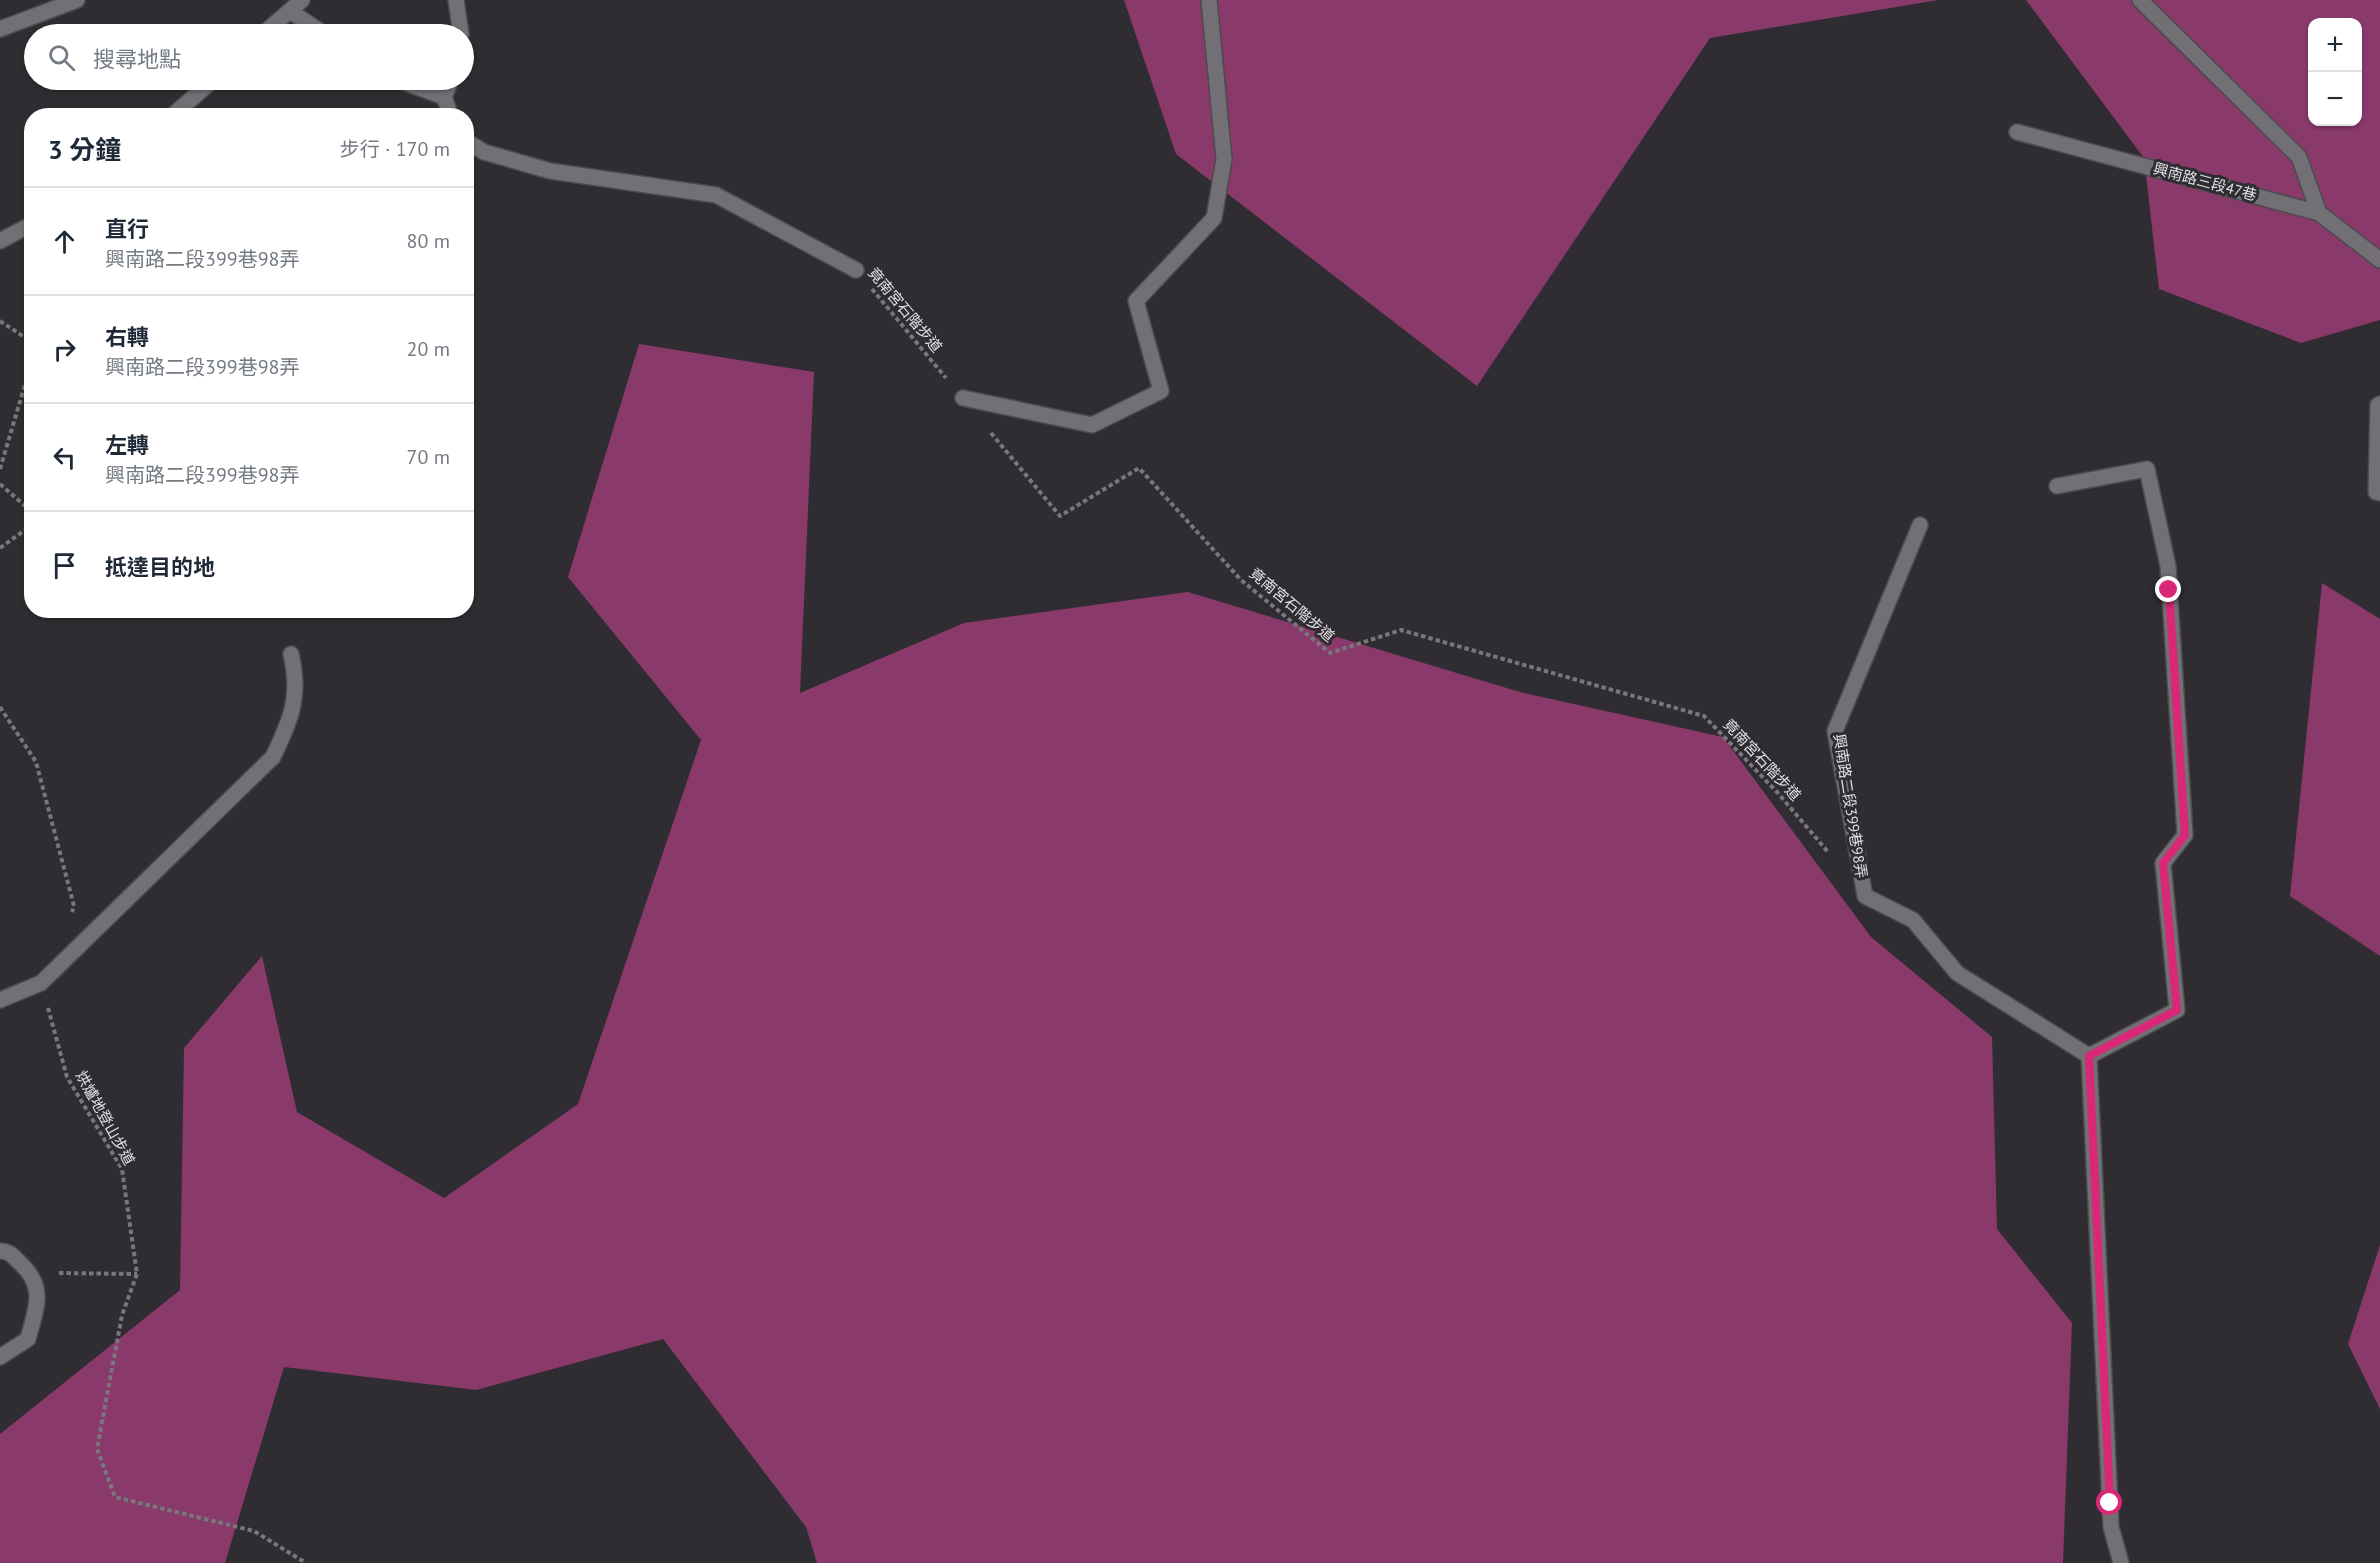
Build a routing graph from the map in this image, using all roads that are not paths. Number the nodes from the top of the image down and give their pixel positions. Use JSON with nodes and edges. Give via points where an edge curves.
{"nodes":[{"id":1,"x":77,"y":0,"type":"edge"},
{"id":2,"x":302,"y":0,"type":"edge"},
{"id":3,"x":456,"y":0,"type":"edge"},
{"id":4,"x":1209,"y":0,"type":"edge"},
{"id":5,"x":2140,"y":0,"type":"edge"},
{"id":6,"x":290,"y":11,"type":"junction"},
{"id":7,"x":275,"y":24,"type":"edge"},
{"id":8,"x":309,"y":24,"type":"edge"},
{"id":9,"x":460,"y":24,"type":"edge"},
{"id":10,"x":0,"y":29,"type":"edge"},
{"id":11,"x":202,"y":90,"type":"edge"},
{"id":12,"x":425,"y":90,"type":"edge"},
{"id":13,"x":447,"y":90,"type":"edge"},
{"id":14,"x":444,"y":97,"type":"junction"},
{"id":15,"x":181,"y":108,"type":"edge"},
{"id":16,"x":448,"y":108,"type":"edge"},
{"id":17,"x":2017,"y":132,"type":"dead end"},
{"id":18,"x":474,"y":146,"type":"edge"},
{"id":19,"x":2319,"y":213,"type":"junction"},
{"id":20,"x":24,"y":228,"type":"edge"},
{"id":21,"x":0,"y":241,"type":"edge"},
{"id":22,"x":2380,"y":260,"type":"edge"},
{"id":23,"x":856,"y":270,"type":"road end"},
{"id":24,"x":963,"y":398,"type":"road end"},
{"id":25,"x":2380,"y":404,"type":"edge"},
{"id":26,"x":2057,"y":486,"type":"dead end"},
{"id":27,"x":2380,"y":493,"type":"edge"},
{"id":28,"x":1920,"y":525,"type":"dead end"},
{"id":29,"x":291,"y":654,"type":"dead end"},
{"id":30,"x":0,"y":1000,"type":"edge"},
{"id":31,"x":2089,"y":1056,"type":"junction"},
{"id":32,"x":0,"y":1251,"type":"edge"},
{"id":33,"x":0,"y":1357,"type":"edge"},
{"id":34,"x":2121,"y":1563,"type":"edge"}],
"edges":[{"from":1,"to":10,"type":"street"},
{"from":2,"to":6,"type":"street"},
{"from":3,"to":9,"type":"street"},
{"from":4,"to":24,"type":"street","via":[[1224,159],[1214,218],[1136,301],[1161,392],[1092,425]]},
{"from":5,"to":19,"type":"street","via":[[2300,157]]},
{"from":6,"to":7,"type":"street"},
{"from":6,"to":8,"type":"street"},
{"from":11,"to":15,"type":"street"},
{"from":12,"to":14,"type":"street"},
{"from":13,"to":14,"type":"street"},
{"from":14,"to":16,"type":"street"},
{"from":17,"to":19,"type":"street","name":"興南路三段47巷"},
{"from":18,"to":23,"type":"street","via":[[550,171],[716,195]]},
{"from":19,"to":22,"type":"street","name":"興南路三段47巷"},
{"from":20,"to":21,"type":"street"},
{"from":25,"to":27,"type":"street","via":[[2376,492]]},
{"from":26,"to":31,"type":"street","via":[[2147,469],[2168,566],[2185,835],[2163,863],[2177,1010]]},
{"from":28,"to":31,"type":"street","name":"興南路二段399巷98弄","via":[[1835,731],[1865,896],[1913,920],[1957,973]]},
{"from":29,"to":30,"type":"street","via":[[296,675],[291,718],[273,757],[41,983]]},
{"from":31,"to":34,"type":"street","via":[[2111,1527]]},
{"from":32,"to":33,"type":"street","via":[[8,1251],[31,1272],[39,1298],[28,1339]]}]}
